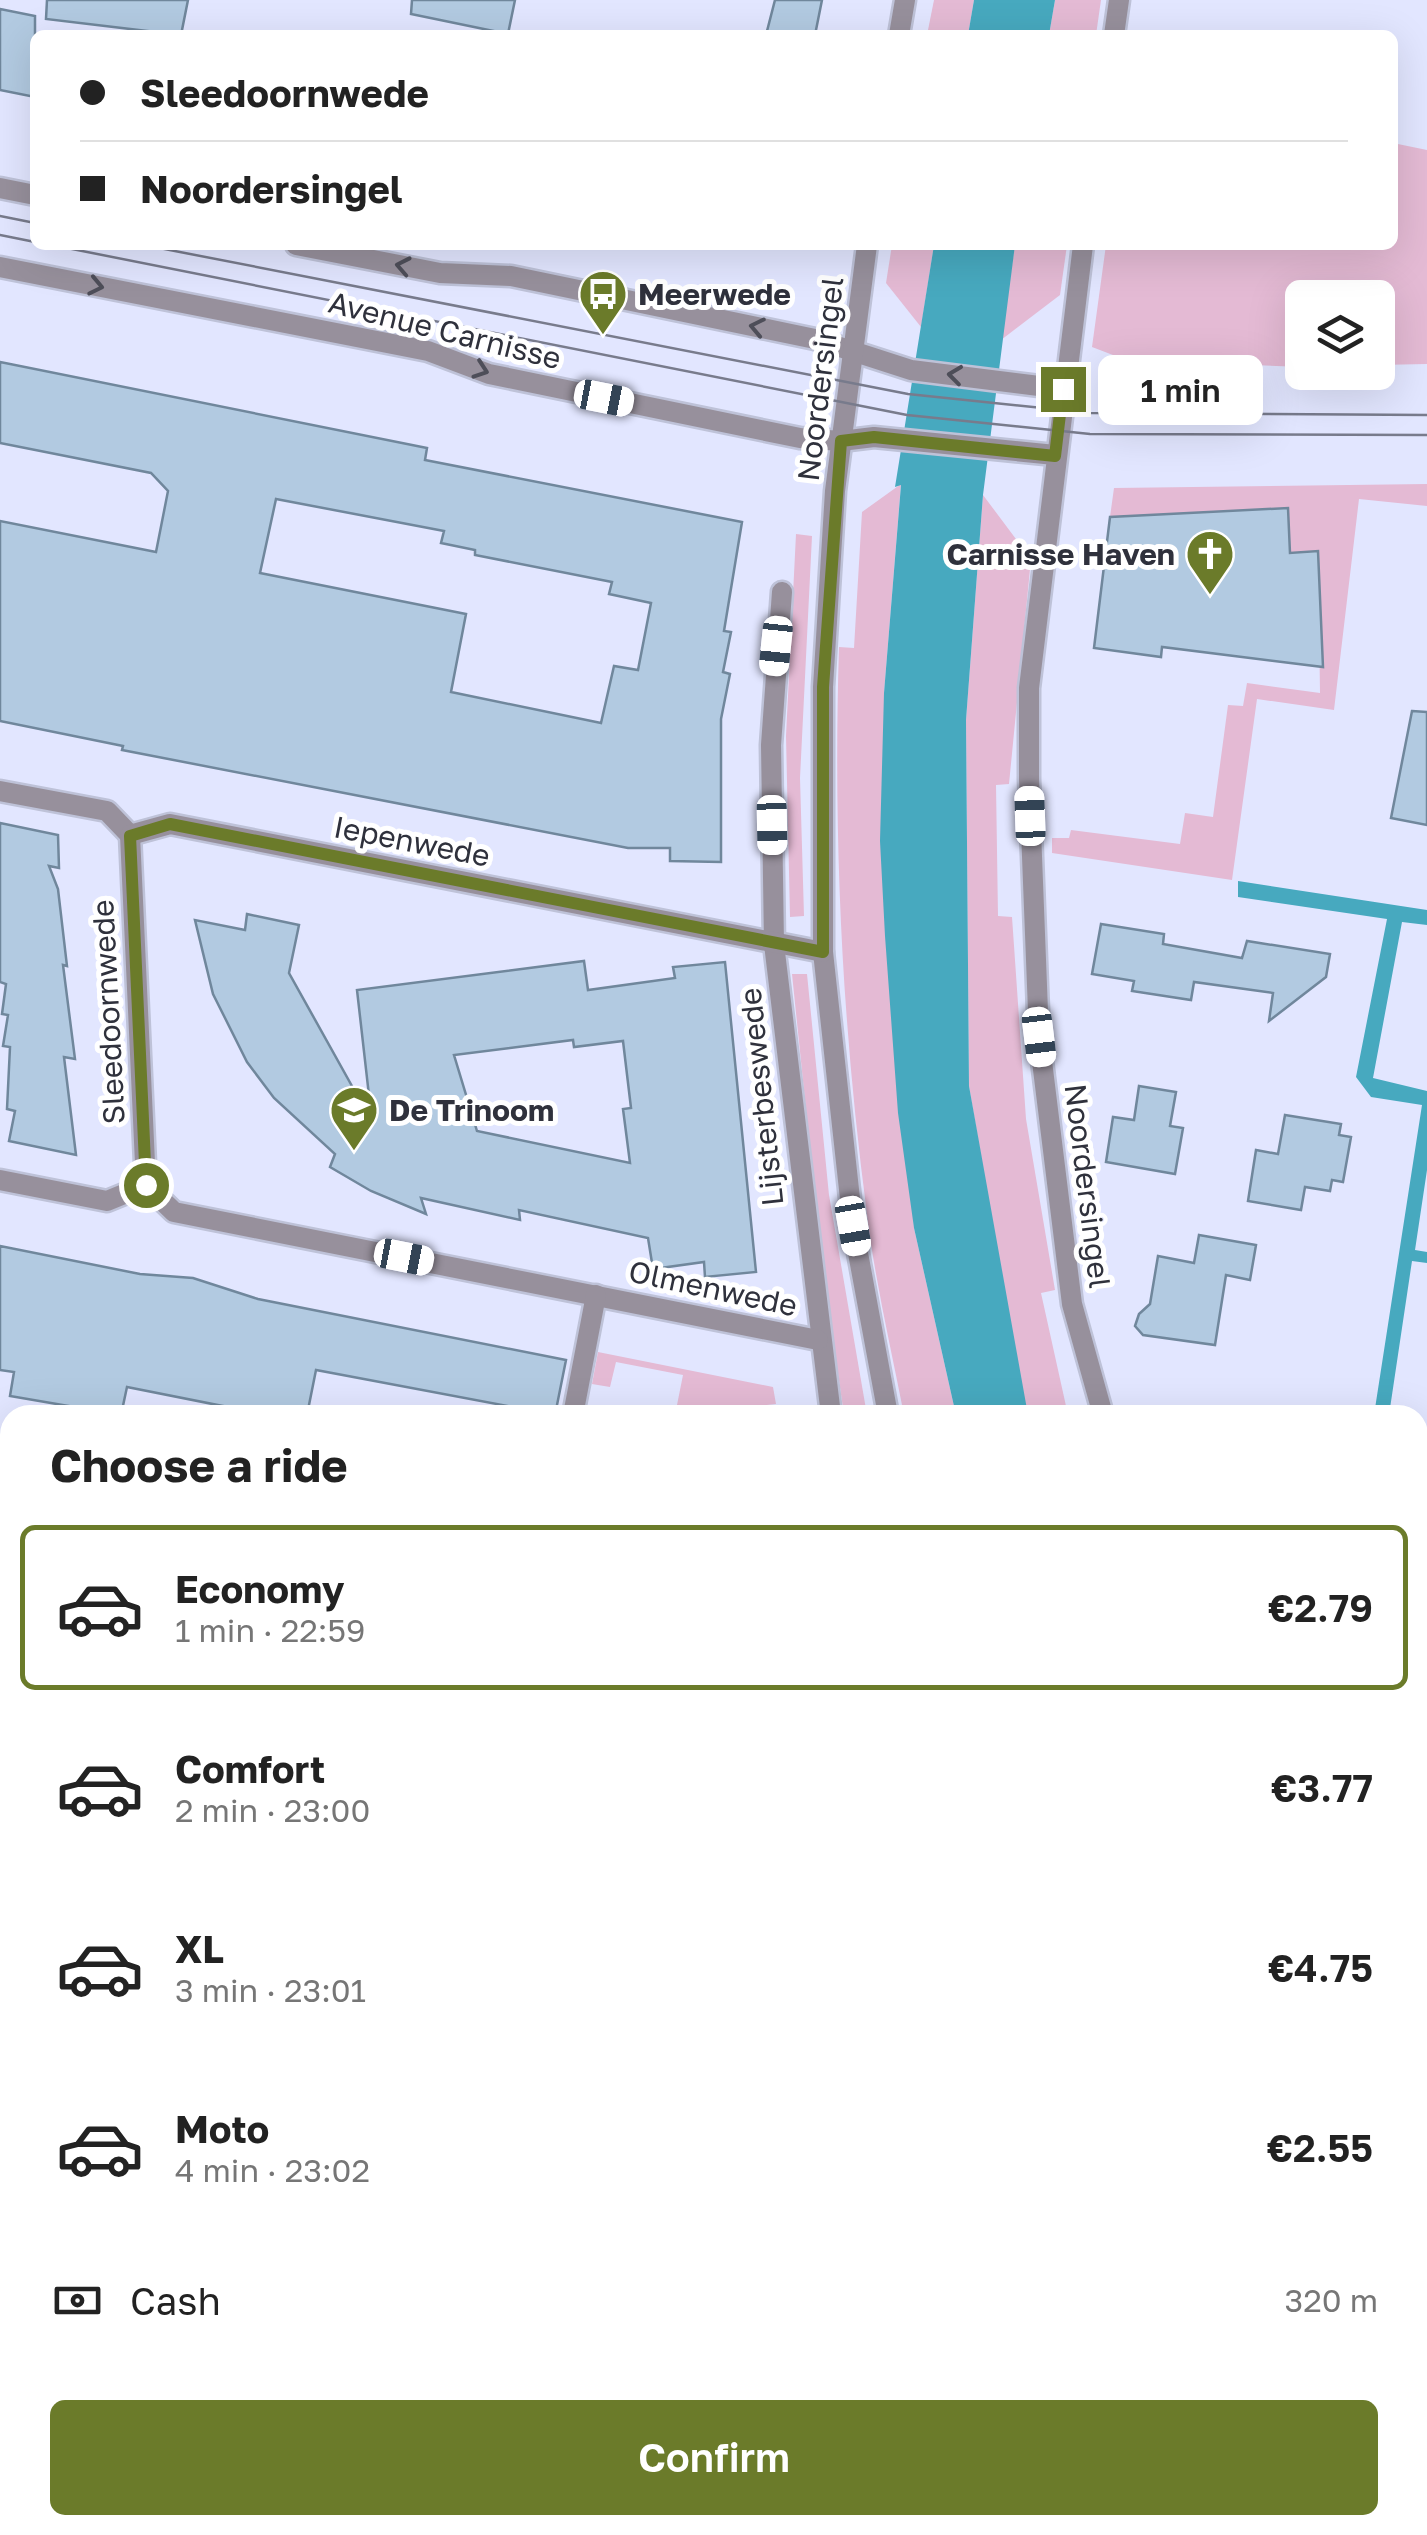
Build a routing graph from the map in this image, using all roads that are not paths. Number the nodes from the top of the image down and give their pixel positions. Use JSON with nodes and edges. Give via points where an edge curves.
{"nodes":[{"id":1,"x":906,"y":0,"type":"edge"},
{"id":2,"x":1119,"y":0,"type":"edge"},
{"id":3,"x":900,"y":30,"type":"edge"},
{"id":4,"x":1115,"y":30,"type":"edge"},
{"id":5,"x":0,"y":188,"type":"edge"},
{"id":6,"x":30,"y":193,"type":"edge"},
{"id":7,"x":322,"y":250,"type":"edge"},
{"id":8,"x":866,"y":250,"type":"edge"},
{"id":9,"x":1082,"y":250,"type":"edge"},
{"id":10,"x":0,"y":267,"type":"edge"},
{"id":11,"x":852,"y":349,"type":"junction"},
{"id":12,"x":1063,"y":389,"type":"junction"},
{"id":13,"x":841,"y":441,"type":"junction"},
{"id":14,"x":1055,"y":456,"type":"junction"},
{"id":15,"x":782,"y":592,"type":"dead end"},
{"id":16,"x":0,"y":791,"type":"edge"},
{"id":17,"x":130,"y":836,"type":"junction"},
{"id":18,"x":774,"y":944,"type":"junction"},
{"id":19,"x":823,"y":952,"type":"junction"},
{"id":20,"x":0,"y":1180,"type":"edge"},
{"id":21,"x":146,"y":1185,"type":"junction"},
{"id":22,"x":596,"y":1295,"type":"junction"},
{"id":23,"x":818,"y":1340,"type":"junction"},
{"id":24,"x":575,"y":1405,"type":"edge"},
{"id":25,"x":829,"y":1405,"type":"edge"},
{"id":26,"x":886,"y":1405,"type":"edge"},
{"id":27,"x":1100,"y":1405,"type":"edge"}],
"edges":[{"from":1,"to":3,"type":"street"},
{"from":2,"to":4,"type":"street"},
{"from":5,"to":6,"type":"street"},
{"from":11,"to":7,"type":"street","name":"Avenue Carnisse","one_way":true,"via":[[511,276],[440,273]]},
{"from":8,"to":11,"type":"street","name":"Noordersingel"},
{"from":9,"to":12,"type":"street","name":"Noordersingel"},
{"from":10,"to":13,"type":"street","name":"Avenue Carnisse","one_way":true,"via":[[428,351],[546,386]]},
{"from":12,"to":11,"type":"street","name":"Avenue Carnisse","one_way":true,"via":[[911,370]]},
{"from":11,"to":13,"type":"street","name":"Noordersingel"},
{"from":12,"to":14,"type":"street","name":"Noordersingel"},
{"from":13,"to":14,"type":"street","name":"Avenue Carnisse","via":[[903,439]]},
{"from":13,"to":19,"type":"street","name":"Noordersingel","via":[[823,687]]},
{"from":14,"to":27,"type":"street","name":"Noordersingel","via":[[1029,688],[1039,1037],[1072,1304]]},
{"from":15,"to":18,"type":"street","name":"Lijsterbeswede","via":[[772,709]]},
{"from":16,"to":17,"type":"street","via":[[107,811]]},
{"from":17,"to":18,"type":"street","name":"Iepenwede","via":[[170,824]]},
{"from":17,"to":21,"type":"street","name":"Sleedoornwede"},
{"from":18,"to":19,"type":"street","name":"Iepenwede"},
{"from":18,"to":23,"type":"street","name":"Lijsterbeswede"},
{"from":19,"to":26,"type":"street","name":"Noordersingel","via":[[853,1226]]},
{"from":20,"to":21,"type":"street","via":[[107,1202]]},
{"from":21,"to":22,"type":"street","name":"Olmenwede","via":[[174,1212]]},
{"from":22,"to":23,"type":"street","name":"Olmenwede"},
{"from":22,"to":24,"type":"street","name":"Olmenwede"},
{"from":23,"to":25,"type":"street","name":"Lijsterbeswede"}]}
